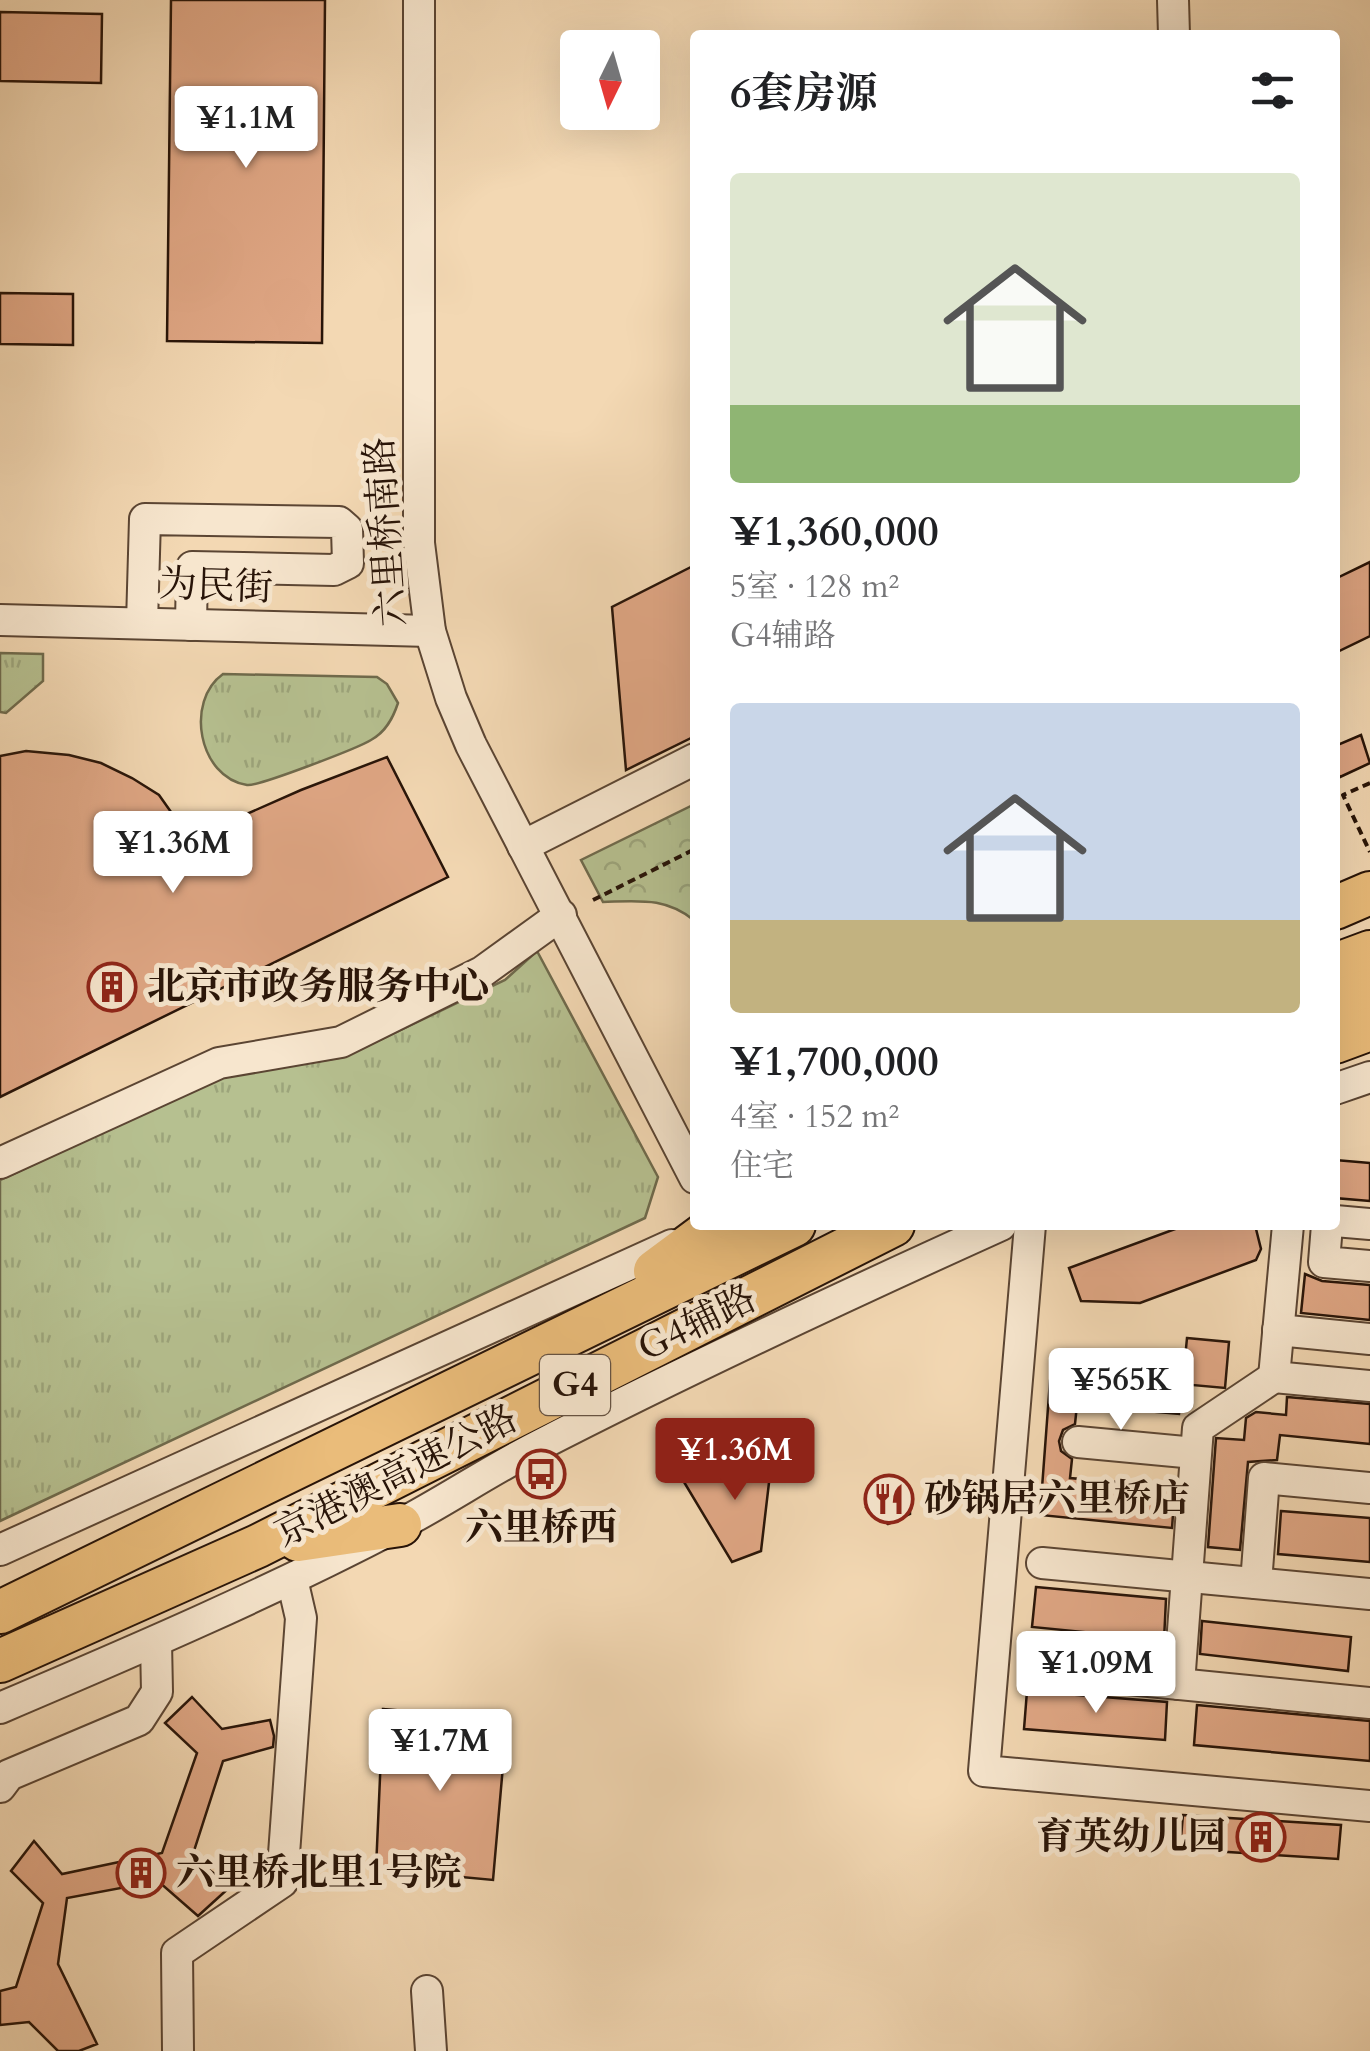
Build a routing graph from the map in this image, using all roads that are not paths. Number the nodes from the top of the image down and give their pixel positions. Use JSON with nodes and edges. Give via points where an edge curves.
{"nodes":[{"id":1,"x":419,"y":0,"type":"edge"},
{"id":2,"x":1173,"y":0,"type":"edge"},
{"id":3,"x":1174,"y":30,"type":"edge"},
{"id":4,"x":144,"y":565,"type":"junction"},
{"id":5,"x":192,"y":568,"type":"junction"},
{"id":6,"x":0,"y":620,"type":"edge"},
{"id":7,"x":142,"y":624,"type":"junction"},
{"id":8,"x":191,"y":626,"type":"junction"},
{"id":9,"x":430,"y":631,"type":"junction"},
{"id":10,"x":690,"y":762,"type":"edge"},
{"id":11,"x":523,"y":846,"type":"junction"},
{"id":12,"x":1370,"y":893,"type":"edge"},
{"id":13,"x":1340,"y":906,"type":"edge"},
{"id":14,"x":562,"y":915,"type":"junction"},
{"id":15,"x":1370,"y":952,"type":"edge"},
{"id":16,"x":1340,"y":964,"type":"edge"},
{"id":17,"x":1370,"y":990,"type":"edge"},
{"id":18,"x":1340,"y":1000,"type":"edge"},
{"id":19,"x":1370,"y":1029,"type":"edge"},
{"id":20,"x":1340,"y":1040,"type":"edge"},
{"id":21,"x":1370,"y":1077,"type":"edge"},
{"id":22,"x":1340,"y":1087,"type":"edge"},
{"id":23,"x":0,"y":1163,"type":"edge"},
{"id":24,"x":690,"y":1168,"type":"edge"},
{"id":25,"x":1340,"y":1221,"type":"edge"},
{"id":26,"x":1370,"y":1224,"type":"edge"},
{"id":27,"x":705,"y":1230,"type":"edge"},
{"id":28,"x":709,"y":1230,"type":"edge"},
{"id":29,"x":784,"y":1230,"type":"edge"},
{"id":30,"x":883,"y":1230,"type":"edge"},
{"id":31,"x":989,"y":1230,"type":"edge"},
{"id":32,"x":1030,"y":1230,"type":"edge"},
{"id":33,"x":1288,"y":1230,"type":"edge"},
{"id":34,"x":1327,"y":1230,"type":"edge"},
{"id":35,"x":1370,"y":1266,"type":"edge"},
{"id":36,"x":578,"y":1328,"type":"junction"},
{"id":37,"x":1278,"y":1330,"type":"junction"},
{"id":38,"x":1370,"y":1339,"type":"edge"},
{"id":39,"x":1274,"y":1377,"type":"junction"},
{"id":40,"x":1370,"y":1386,"type":"edge"},
{"id":41,"x":1078,"y":1442,"type":"dead end"},
{"id":42,"x":1196,"y":1453,"type":"junction"},
{"id":43,"x":1370,"y":1488,"type":"edge"},
{"id":44,"x":400,"y":1524,"type":"junction"},
{"id":45,"x":258,"y":1546,"type":"junction"},
{"id":46,"x":0,"y":1550,"type":"edge"},
{"id":47,"x":1042,"y":1563,"type":"dead end"},
{"id":48,"x":1186,"y":1577,"type":"junction"},
{"id":49,"x":292,"y":1579,"type":"junction"},
{"id":50,"x":1256,"y":1583,"type":"junction"},
{"id":51,"x":1370,"y":1594,"type":"edge"},
{"id":52,"x":0,"y":1612,"type":"edge"},
{"id":53,"x":156,"y":1642,"type":"junction"},
{"id":54,"x":0,"y":1662,"type":"edge"},
{"id":55,"x":1037,"y":1670,"type":"dead end"},
{"id":56,"x":1178,"y":1684,"type":"junction"},
{"id":57,"x":1370,"y":1702,"type":"edge"},
{"id":58,"x":0,"y":1708,"type":"edge"},
{"id":59,"x":0,"y":1788,"type":"edge"},
{"id":60,"x":1370,"y":1806,"type":"edge"},
{"id":61,"x":427,"y":1990,"type":"dead end"},
{"id":62,"x":178,"y":2051,"type":"edge"},
{"id":63,"x":431,"y":2051,"type":"edge"}],
"edges":[{"from":1,"to":9,"type":"street","name":"六里桥南路","via":[[419,543]]},
{"from":2,"to":3,"type":"street"},
{"from":4,"to":5,"type":"street"},
{"from":4,"to":5,"type":"street","via":[[144,518],[339,522],[347,529],[348,564],[334,570]]},
{"from":4,"to":7,"type":"street"},
{"from":5,"to":8,"type":"street"},
{"from":6,"to":7,"type":"street","name":"为民街"},
{"from":7,"to":8,"type":"street","name":"为民街"},
{"from":8,"to":9,"type":"street","name":"为民街"},
{"from":9,"to":11,"type":"street","name":"六里桥南路","via":[[471,745]]},
{"from":10,"to":11,"type":"street"},
{"from":11,"to":14,"type":"street","name":"六里桥南路"},
{"from":12,"to":13,"type":"highway"},
{"from":14,"to":23,"type":"street","via":[[482,972],[341,1042],[219,1062]]},
{"from":14,"to":24,"type":"street","name":"六里桥南路"},
{"from":15,"to":16,"type":"highway"},
{"from":17,"to":18,"type":"highway"},
{"from":19,"to":20,"type":"highway"},
{"from":21,"to":22,"type":"street"},
{"from":25,"to":26,"type":"street"},
{"from":27,"to":46,"type":"street"},
{"from":28,"to":36,"type":"highway"},
{"from":29,"to":36,"type":"highway","number":"G4"},
{"from":30,"to":45,"type":"highway","name":"京港澳高速公路","number":"G4"},
{"from":31,"to":44,"type":"street","name":"G4辅路","via":[[534,1448]]},
{"from":32,"to":60,"type":"street","via":[[984,1771]]},
{"from":33,"to":37,"type":"street"},
{"from":34,"to":35,"type":"street","via":[[1324,1262]]},
{"from":36,"to":52,"type":"highway","name":"京港澳高速公路","number":"G4"},
{"from":37,"to":38,"type":"street"},
{"from":37,"to":39,"type":"street"},
{"from":39,"to":40,"type":"street"},
{"from":39,"to":42,"type":"street","via":[[1198,1428]]},
{"from":41,"to":42,"type":"street"},
{"from":42,"to":48,"type":"street"},
{"from":43,"to":50,"type":"street","via":[[1264,1478]]},
{"from":44,"to":45,"type":"highway"},
{"from":44,"to":49,"type":"street","name":"G4辅路"},
{"from":45,"to":54,"type":"highway","name":"京港澳高速公路","number":"G4"},
{"from":47,"to":48,"type":"street"},
{"from":48,"to":50,"type":"street"},
{"from":48,"to":56,"type":"street"},
{"from":49,"to":53,"type":"street","name":"G4辅路"},
{"from":49,"to":62,"type":"street","via":[[301,1618],[282,1882],[177,1953]]},
{"from":50,"to":51,"type":"street"},
{"from":53,"to":58,"type":"street","name":"G4辅路"},
{"from":53,"to":59,"type":"street","via":[[156,1692],[138,1720],[9,1774]]},
{"from":55,"to":56,"type":"street"},
{"from":56,"to":57,"type":"street"},
{"from":61,"to":63,"type":"street"}]}
